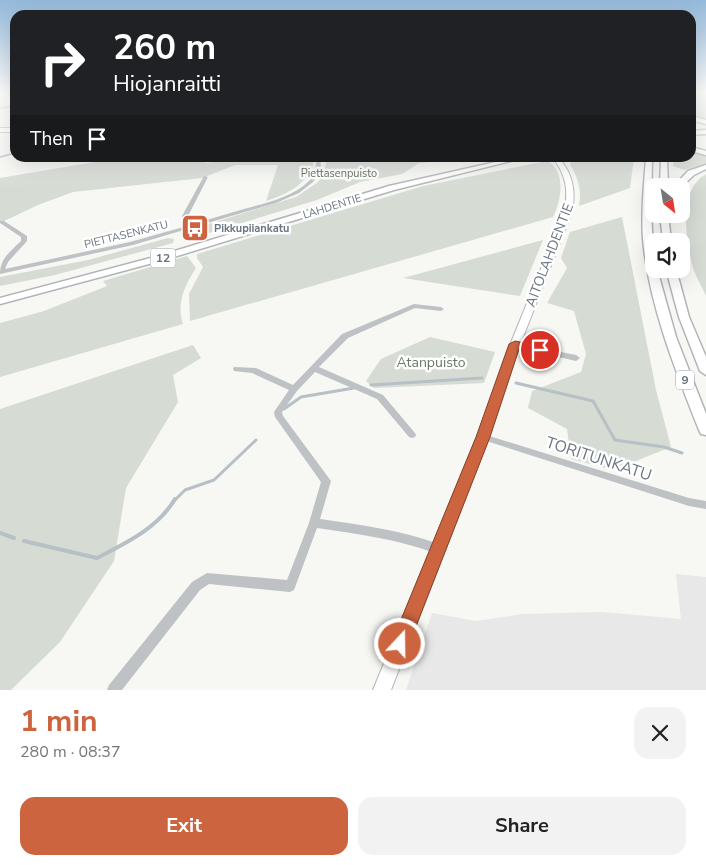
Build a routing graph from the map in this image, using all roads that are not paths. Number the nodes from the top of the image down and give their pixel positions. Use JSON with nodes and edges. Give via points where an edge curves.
{"nodes":[{"id":1,"x":318,"y":162,"type":"edge"},
{"id":2,"x":485,"y":162,"type":"edge"},
{"id":3,"x":503,"y":162,"type":"edge"},
{"id":4,"x":559,"y":162,"type":"edge"},
{"id":5,"x":644,"y":162,"type":"edge"},
{"id":6,"x":649,"y":162,"type":"edge"},
{"id":7,"x":664,"y":162,"type":"edge"},
{"id":8,"x":706,"y":167,"type":"edge"},
{"id":9,"x":649,"y":176,"type":"junction"},
{"id":10,"x":206,"y":177,"type":"dead end"},
{"id":11,"x":664,"y":178,"type":"edge"},
{"id":12,"x":685,"y":178,"type":"edge"},
{"id":13,"x":2,"y":222,"type":"dead end"},
{"id":14,"x":191,"y":227,"type":"junction"},
{"id":15,"x":1,"y":272,"type":"edge"},
{"id":16,"x":673,"y":278,"type":"edge"},
{"id":17,"x":0,"y":295,"type":"edge"},
{"id":18,"x":0,"y":301,"type":"edge"},
{"id":19,"x":441,"y":309,"type":"dead end"},
{"id":20,"x":515,"y":344,"type":"junction"},
{"id":21,"x":576,"y":358,"type":"dead end"},
{"id":22,"x":314,"y":368,"type":"junction"},
{"id":23,"x":237,"y":369,"type":"dead end"},
{"id":24,"x":706,"y":372,"type":"edge"},
{"id":25,"x":294,"y":389,"type":"junction"},
{"id":26,"x":706,"y":430,"type":"edge"},
{"id":27,"x":412,"y":435,"type":"dead end"},
{"id":28,"x":483,"y":437,"type":"junction"},
{"id":29,"x":706,"y":505,"type":"edge"},
{"id":30,"x":314,"y":523,"type":"junction"},
{"id":31,"x":437,"y":549,"type":"junction"},
{"id":32,"x":114,"y":690,"type":"edge"},
{"id":33,"x":382,"y":690,"type":"edge"}],
"edges":[{"from":1,"to":14,"type":"street","name":"PIETTASENKATU","via":[[319,168],[312,180],[288,197]]},
{"from":2,"to":17,"type":"highway","name":"LAHDENTIE","number":"12","via":[[394,183],[170,250]]},
{"from":3,"to":18,"type":"highway","name":"LAHDENTIE","number":"12","via":[[392,188],[169,256]]},
{"from":4,"to":20,"type":"main road","name":"AITOLAHDENTIE","via":[[567,174],[571,197],[565,220]]},
{"from":5,"to":9,"type":"highway"},
{"from":6,"to":9,"type":"highway","number":"9"},
{"from":7,"to":11,"type":"highway"},
{"from":8,"to":12,"type":"highway"},
{"from":9,"to":26,"type":"highway","number":"9","via":[[648,240],[658,290],[674,351]]},
{"from":10,"to":14,"type":"street","via":[[185,216]]},
{"from":13,"to":15,"type":"street","via":[[24,241],[6,261]]},
{"from":14,"to":15,"type":"street","name":"PIETTASENKATU","via":[[110,250]]},
{"from":16,"to":24,"type":"highway","number":"9"},
{"from":19,"to":22,"type":"street","via":[[414,306],[344,336]]},
{"from":20,"to":21,"type":"street"},
{"from":20,"to":28,"type":"main road","name":"AITOLAHDENTIE"},
{"from":22,"to":25,"type":"street"},
{"from":22,"to":27,"type":"street","via":[[380,398]]},
{"from":23,"to":25,"type":"street","via":[[253,370]]},
{"from":25,"to":30,"type":"street","via":[[278,412],[326,481]]},
{"from":28,"to":29,"type":"street","name":"TORITUNKATU"},
{"from":28,"to":31,"type":"main road","name":"AITOLAHDENTIE"},
{"from":30,"to":31,"type":"street","via":[[388,533]]},
{"from":30,"to":32,"type":"street","via":[[290,586],[207,578],[196,586]]},
{"from":31,"to":33,"type":"main road","name":"AITOLAHDENTIE"}]}
